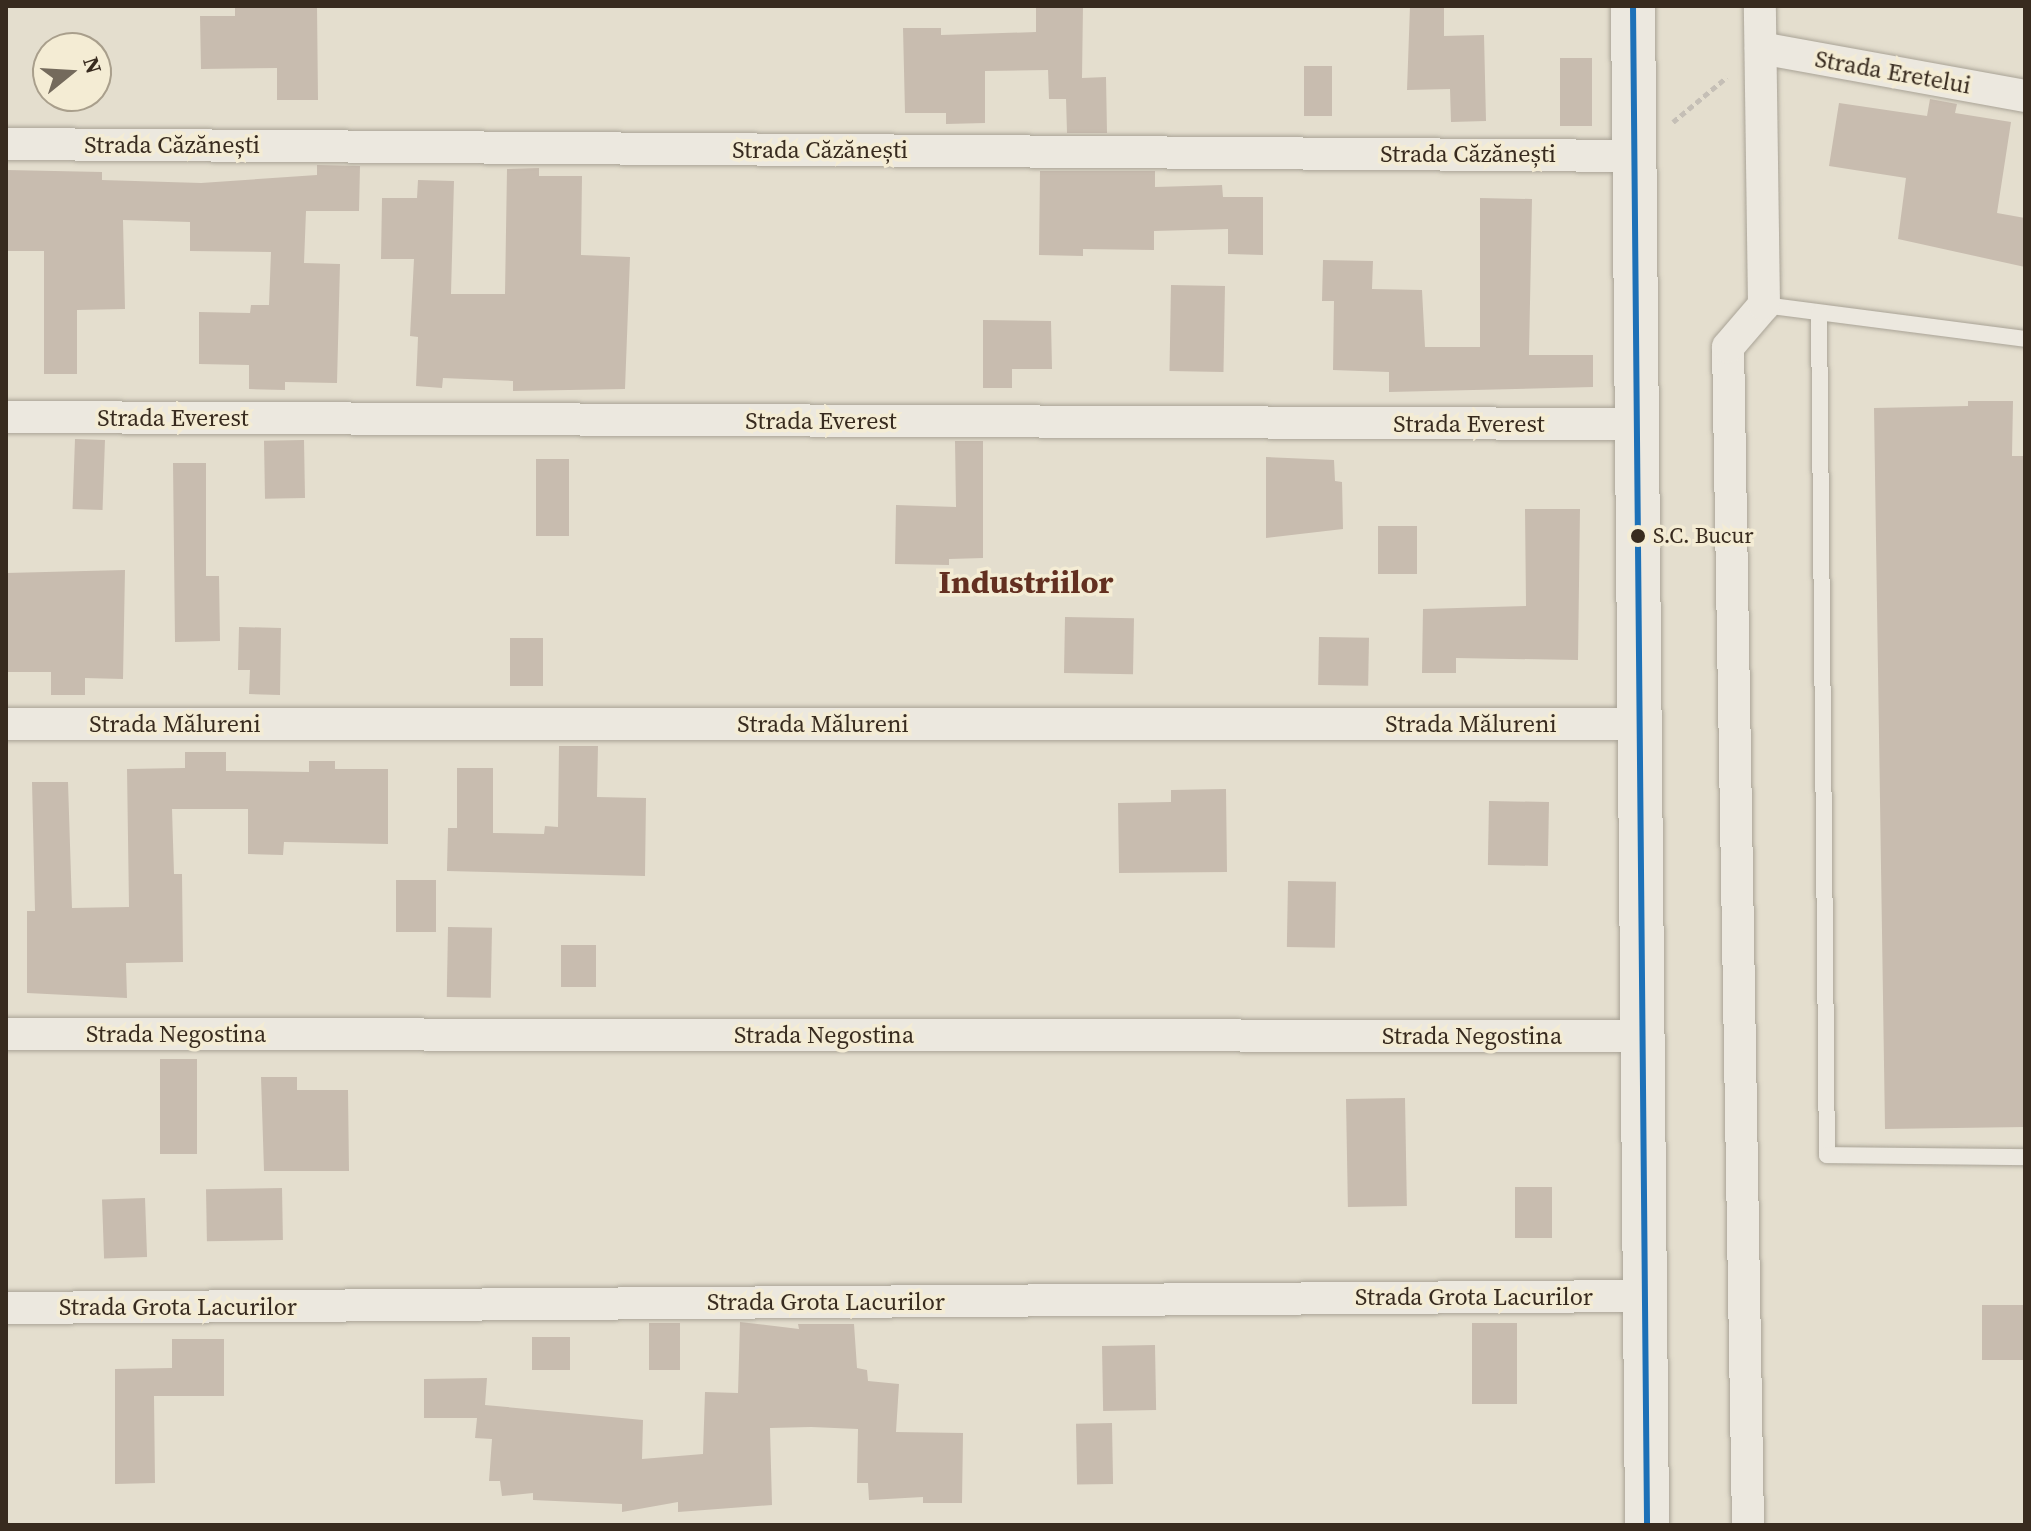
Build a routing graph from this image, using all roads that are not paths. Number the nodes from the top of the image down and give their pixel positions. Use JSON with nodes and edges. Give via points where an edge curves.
{"nodes":[{"id":1,"x":1633,"y":6,"type":"edge"},
{"id":2,"x":1760,"y":6,"type":"edge"},
{"id":3,"x":1761,"y":48,"type":"junction"},
{"id":4,"x":2025,"y":96,"type":"edge"},
{"id":5,"x":6,"y":144,"type":"edge"},
{"id":6,"x":1634,"y":156,"type":"junction"},
{"id":7,"x":1764,"y":305,"type":"junction"},
{"id":8,"x":1819,"y":313,"type":"junction"},
{"id":9,"x":2025,"y":339,"type":"edge"},
{"id":10,"x":6,"y":417,"type":"edge"},
{"id":11,"x":1637,"y":424,"type":"junction"},
{"id":12,"x":6,"y":724,"type":"edge"},
{"id":13,"x":1640,"y":724,"type":"junction"},
{"id":14,"x":6,"y":1034,"type":"edge"},
{"id":15,"x":1643,"y":1036,"type":"junction"},
{"id":16,"x":2025,"y":1157,"type":"edge"},
{"id":17,"x":1645,"y":1296,"type":"junction"},
{"id":18,"x":6,"y":1308,"type":"edge"},
{"id":19,"x":1647,"y":1525,"type":"edge"},
{"id":20,"x":1748,"y":1525,"type":"edge"}],
"edges":[{"from":1,"to":6,"type":"main road"},
{"from":2,"to":3,"type":"street"},
{"from":3,"to":4,"type":"street","name":"Strada Eretelui"},
{"from":3,"to":7,"type":"street"},
{"from":5,"to":6,"type":"street","name":"Strada Căzănești"},
{"from":6,"to":11,"type":"main road"},
{"from":7,"to":8,"type":"lane"},
{"from":7,"to":20,"type":"street","via":[[1728,347]]},
{"from":8,"to":9,"type":"lane"},
{"from":8,"to":16,"type":"lane","via":[[1827,1155]]},
{"from":10,"to":11,"type":"street","name":"Strada Everest"},
{"from":11,"to":13,"type":"main road"},
{"from":12,"to":13,"type":"street","name":"Strada Mălureni"},
{"from":13,"to":15,"type":"main road"},
{"from":14,"to":15,"type":"street","name":"Strada Negostina"},
{"from":15,"to":17,"type":"main road"},
{"from":17,"to":18,"type":"street","name":"Strada Grota Lacurilor"},
{"from":17,"to":19,"type":"main road"}]}
